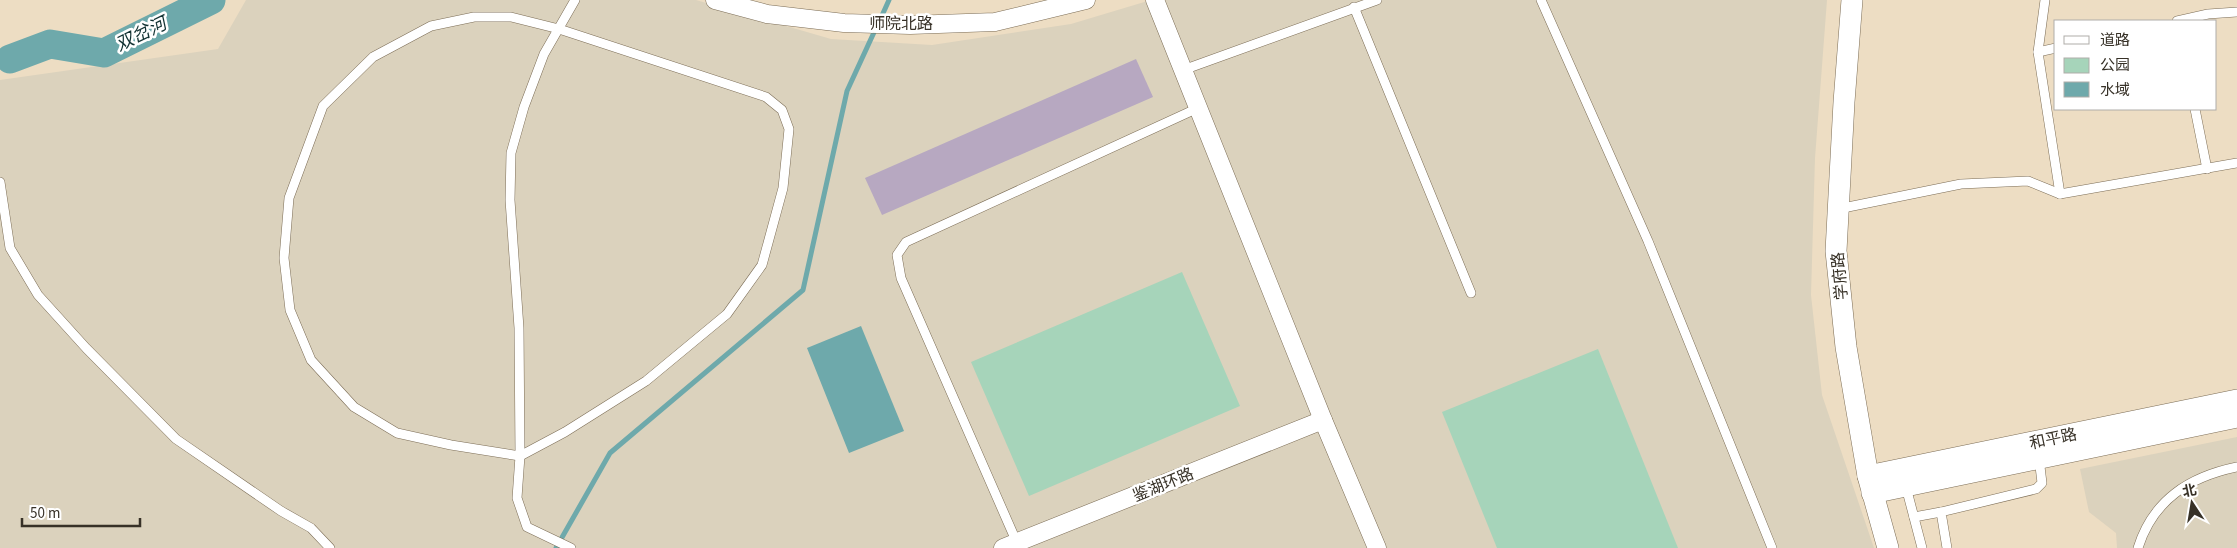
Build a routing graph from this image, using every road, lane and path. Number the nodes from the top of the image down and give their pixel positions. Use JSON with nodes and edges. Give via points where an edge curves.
{"nodes":[{"id":1,"x":575,"y":0,"type":"edge"},
{"id":2,"x":716,"y":0,"type":"edge"},
{"id":3,"x":1086,"y":0,"type":"edge"},
{"id":4,"x":1155,"y":0,"type":"edge"},
{"id":5,"x":1376,"y":0,"type":"edge"},
{"id":6,"x":1541,"y":0,"type":"edge"},
{"id":7,"x":1852,"y":0,"type":"edge"},
{"id":8,"x":2045,"y":0,"type":"edge"},
{"id":9,"x":1354,"y":7,"type":"junction"},
{"id":10,"x":2237,"y":12,"type":"edge"},
{"id":11,"x":2181,"y":20,"type":"edge"},
{"id":12,"x":558,"y":29,"type":"junction"},
{"id":13,"x":2054,"y":48,"type":"edge"},
{"id":14,"x":2038,"y":52,"type":"junction"},
{"id":15,"x":1183,"y":70,"type":"junction"},
{"id":16,"x":1198,"y":108,"type":"junction"},
{"id":17,"x":2195,"y":110,"type":"edge"},
{"id":18,"x":2237,"y":163,"type":"edge"},
{"id":19,"x":2207,"y":169,"type":"junction"},
{"id":20,"x":0,"y":182,"type":"edge"},
{"id":21,"x":2060,"y":194,"type":"junction"},
{"id":22,"x":1838,"y":209,"type":"junction"},
{"id":23,"x":1471,"y":293,"type":"dead end"},
{"id":24,"x":2237,"y":400,"type":"edge"},
{"id":25,"x":2237,"y":418,"type":"edge"},
{"id":26,"x":1323,"y":420,"type":"junction"},
{"id":27,"x":520,"y":456,"type":"junction"},
{"id":28,"x":2039,"y":458,"type":"junction"},
{"id":29,"x":2237,"y":467,"type":"edge"},
{"id":30,"x":1870,"y":485,"type":"junction"},
{"id":31,"x":1906,"y":486,"type":"junction"},
{"id":32,"x":1940,"y":512,"type":"junction"},
{"id":33,"x":1914,"y":517,"type":"junction"},
{"id":34,"x":1010,"y":545,"type":"edge"},
{"id":35,"x":330,"y":548,"type":"edge"},
{"id":36,"x":571,"y":548,"type":"edge"},
{"id":37,"x":1377,"y":548,"type":"edge"},
{"id":38,"x":1772,"y":548,"type":"edge"},
{"id":39,"x":1888,"y":548,"type":"edge"},
{"id":40,"x":1922,"y":548,"type":"edge"},
{"id":41,"x":1947,"y":548,"type":"edge"},
{"id":42,"x":2138,"y":548,"type":"edge"}],
"edges":[{"from":1,"to":12,"type":"lane"},
{"from":2,"to":3,"type":"street","name":"师院北路","via":[[767,14],[844,23],[910,24],[995,22]]},
{"from":4,"to":15,"type":"street"},
{"from":5,"to":9,"type":"lane"},
{"from":6,"to":38,"type":"lane","via":[[1648,241]]},
{"from":7,"to":22,"type":"street","name":"学府路"},
{"from":8,"to":14,"type":"lane"},
{"from":9,"to":15,"type":"lane"},
{"from":9,"to":23,"type":"lane"},
{"from":10,"to":11,"type":"lane"},
{"from":12,"to":27,"type":"lane","via":[[544,54],[524,107],[512,153],[510,200],[519,328]]},
{"from":12,"to":27,"type":"lane","via":[[766,97],[782,110],[789,129],[783,188],[762,265],[727,314],[646,380],[565,432]]},
{"from":12,"to":27,"type":"lane","via":[[511,17],[474,17],[431,26],[373,57],[323,106],[289,198],[284,258],[290,310],[311,360],[354,407],[397,433]]},
{"from":13,"to":14,"type":"lane"},
{"from":14,"to":21,"type":"lane"},
{"from":15,"to":16,"type":"street"},
{"from":16,"to":26,"type":"street"},
{"from":16,"to":34,"type":"lane","via":[[906,242],[897,255],[901,278]]},
{"from":17,"to":19,"type":"lane"},
{"from":18,"to":19,"type":"lane"},
{"from":19,"to":21,"type":"lane"},
{"from":20,"to":35,"type":"lane","via":[[10,248],[38,294],[86,348],[176,439],[311,528]]},
{"from":21,"to":22,"type":"lane","via":[[2028,181],[1961,184]]},
{"from":22,"to":30,"type":"street","name":"学府路","via":[[1836,251],[1846,347]]},
{"from":24,"to":30,"type":"street","name":"和平路"},
{"from":25,"to":28,"type":"street","name":"和平路"},
{"from":26,"to":34,"type":"street","name":"鉴湖环路"},
{"from":26,"to":37,"type":"street"},
{"from":27,"to":36,"type":"lane","via":[[517,498],[527,527]]},
{"from":28,"to":31,"type":"street","name":"和平路"},
{"from":28,"to":32,"type":"lane","via":[[2042,483],[2036,489]]},
{"from":29,"to":42,"type":"lane","via":[[2183,486],[2156,511]]},
{"from":30,"to":31,"type":"street","name":"和平路"},
{"from":30,"to":39,"type":"street","name":"学府路"},
{"from":31,"to":33,"type":"lane"},
{"from":32,"to":33,"type":"lane"},
{"from":32,"to":41,"type":"lane"},
{"from":33,"to":40,"type":"lane"}]}
